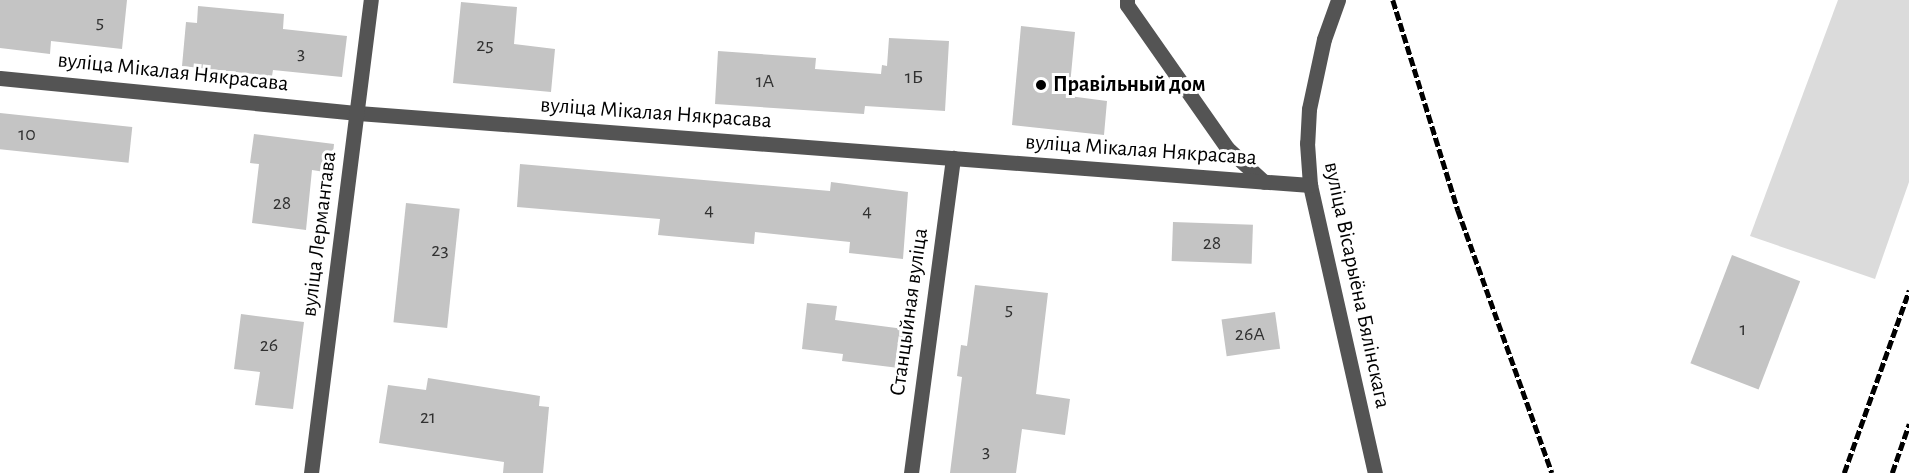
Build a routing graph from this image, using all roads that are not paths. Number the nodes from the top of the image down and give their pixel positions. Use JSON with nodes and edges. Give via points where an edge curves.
{"nodes":[{"id":1,"x":370,"y":0,"type":"edge"},
{"id":2,"x":1127,"y":0,"type":"edge"},
{"id":3,"x":1338,"y":0,"type":"edge"},
{"id":4,"x":0,"y":78,"type":"edge"},
{"id":5,"x":358,"y":113,"type":"junction"},
{"id":6,"x":953,"y":158,"type":"junction"},
{"id":7,"x":1264,"y":182,"type":"junction"},
{"id":8,"x":1310,"y":185,"type":"junction"},
{"id":9,"x":311,"y":473,"type":"edge"},
{"id":10,"x":911,"y":473,"type":"edge"},
{"id":11,"x":1375,"y":473,"type":"edge"}],
"edges":[{"from":1,"to":5,"type":"street","name":"вуліца Лермантава"},
{"from":2,"to":7,"type":"street","via":[[1227,148]]},
{"from":3,"to":8,"type":"street","name":"вуліца Вісарыёна Бялінскага","via":[[1324,39],[1309,109]]},
{"from":4,"to":5,"type":"street","name":"вуліца Мікалая Някрасава"},
{"from":5,"to":6,"type":"street","name":"вуліца Мікалая Някрасава"},
{"from":5,"to":9,"type":"street","name":"вуліца Лермантава"},
{"from":6,"to":7,"type":"street","name":"вуліца Мікалая Някрасава"},
{"from":6,"to":10,"type":"street","name":"Станцыйная вуліца"},
{"from":7,"to":8,"type":"street","name":"вуліца Мікалая Някрасава"},
{"from":8,"to":11,"type":"street","name":"вуліца Вісарыёна Бялінскага"}]}
